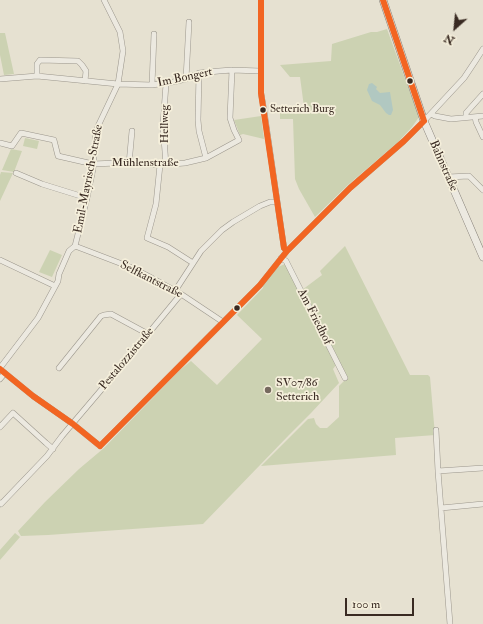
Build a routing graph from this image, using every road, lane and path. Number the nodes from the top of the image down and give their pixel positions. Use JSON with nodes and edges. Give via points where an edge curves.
{"nodes":[{"id":1,"x":104,"y":0,"type":"edge"},
{"id":2,"x":261,"y":0,"type":"edge"},
{"id":3,"x":383,"y":0,"type":"edge"},
{"id":4,"x":189,"y":22,"type":"dead end"},
{"id":5,"x":154,"y":34,"type":"dead end"},
{"id":6,"x":483,"y":49,"type":"edge"},
{"id":7,"x":232,"y":70,"type":"junction"},
{"id":8,"x":260,"y":71,"type":"junction"},
{"id":9,"x":199,"y":73,"type":"junction"},
{"id":10,"x":38,"y":76,"type":"junction"},
{"id":11,"x":0,"y":79,"type":"edge"},
{"id":12,"x":186,"y":79,"type":"junction"},
{"id":13,"x":85,"y":81,"type":"junction"},
{"id":14,"x":118,"y":84,"type":"junction"},
{"id":15,"x":152,"y":84,"type":"junction"},
{"id":16,"x":166,"y":84,"type":"junction"},
{"id":17,"x":483,"y":94,"type":"edge"},
{"id":18,"x":430,"y":114,"type":"junction"},
{"id":19,"x":483,"y":116,"type":"edge"},
{"id":20,"x":466,"y":117,"type":"junction"},
{"id":21,"x":475,"y":117,"type":"junction"},
{"id":22,"x":424,"y":121,"type":"junction"},
{"id":23,"x":132,"y":131,"type":"dead end"},
{"id":24,"x":483,"y":137,"type":"edge"},
{"id":25,"x":0,"y":143,"type":"edge"},
{"id":26,"x":206,"y":158,"type":"junction"},
{"id":27,"x":93,"y":164,"type":"junction"},
{"id":28,"x":128,"y":164,"type":"junction"},
{"id":29,"x":166,"y":165,"type":"junction"},
{"id":30,"x":160,"y":166,"type":"junction"},
{"id":31,"x":16,"y":173,"type":"dead end"},
{"id":32,"x":448,"y":177,"type":"junction"},
{"id":33,"x":483,"y":190,"type":"edge"},
{"id":34,"x":87,"y":198,"type":"junction"},
{"id":35,"x":277,"y":202,"type":"junction"},
{"id":36,"x":75,"y":246,"type":"junction"},
{"id":37,"x":287,"y":251,"type":"junction"},
{"id":38,"x":483,"y":257,"type":"edge"},
{"id":39,"x":281,"y":258,"type":"junction"},
{"id":40,"x":0,"y":260,"type":"edge"},
{"id":41,"x":193,"y":263,"type":"junction"},
{"id":42,"x":55,"y":286,"type":"junction"},
{"id":43,"x":175,"y":291,"type":"junction"},
{"id":44,"x":181,"y":294,"type":"junction"},
{"id":45,"x":223,"y":322,"type":"junction"},
{"id":46,"x":148,"y":334,"type":"junction"},
{"id":47,"x":58,"y":368,"type":"dead end"},
{"id":48,"x":0,"y":369,"type":"edge"},
{"id":49,"x":5,"y":373,"type":"junction"},
{"id":50,"x":345,"y":378,"type":"dead end"},
{"id":51,"x":0,"y":379,"type":"edge"},
{"id":52,"x":73,"y":424,"type":"junction"},
{"id":53,"x":0,"y":427,"type":"edge"},
{"id":54,"x":436,"y":430,"type":"dead end"},
{"id":55,"x":53,"y":449,"type":"junction"},
{"id":56,"x":483,"y":468,"type":"edge"},
{"id":57,"x":438,"y":471,"type":"junction"},
{"id":58,"x":0,"y":503,"type":"edge"},
{"id":59,"x":483,"y":504,"type":"edge"},
{"id":60,"x":441,"y":508,"type":"junction"},
{"id":61,"x":450,"y":624,"type":"edge"}],
"edges":[{"from":1,"to":14,"type":"street","name":"Emil-Mayrisch-Straße","via":[[120,32],[123,51]]},
{"from":2,"to":8,"type":"street"},
{"from":3,"to":22,"type":"street","name":"Bahnstraße"},
{"from":4,"to":12,"type":"street"},
{"from":5,"to":15,"type":"street"},
{"from":6,"to":18,"type":"street","via":[[464,78]]},
{"from":7,"to":8,"type":"street","name":"Im Bongert"},
{"from":7,"to":9,"type":"street","name":"Im Bongert"},
{"from":7,"to":26,"type":"street","name":"Mühlenstraße","via":[[230,118],[239,140]]},
{"from":8,"to":35,"type":"street"},
{"from":9,"to":12,"type":"street","name":"Im Bongert"},
{"from":9,"to":26,"type":"street","via":[[198,120]]},
{"from":10,"to":11,"type":"street","name":"Im Bongert"},
{"from":10,"to":13,"type":"street","name":"Im Bongert"},
{"from":10,"to":13,"type":"street","via":[[37,64],[40,60],[78,61],[86,71]]},
{"from":12,"to":16,"type":"street","name":"Im Bongert"},
{"from":13,"to":14,"type":"street","name":"Im Bongert"},
{"from":14,"to":15,"type":"street","name":"Im Bongert"},
{"from":14,"to":27,"type":"street","name":"Emil-Mayrisch-Straße","via":[[96,131]]},
{"from":15,"to":16,"type":"street","name":"Im Bongert"},
{"from":16,"to":29,"type":"street","name":"Hellweg"},
{"from":17,"to":20,"type":"street"},
{"from":18,"to":20,"type":"street","via":[[451,119]]},
{"from":18,"to":22,"type":"street"},
{"from":19,"to":21,"type":"street"},
{"from":20,"to":21,"type":"street"},
{"from":21,"to":24,"type":"street"},
{"from":22,"to":32,"type":"street","name":"Bahnstraße"},
{"from":22,"to":37,"type":"street","via":[[350,188]]},
{"from":23,"to":28,"type":"street"},
{"from":25,"to":27,"type":"street","name":"Mühlenstraße","via":[[12,146],[21,133],[54,140],[58,156]]},
{"from":26,"to":29,"type":"street","name":"Mühlenstraße"},
{"from":27,"to":28,"type":"street","name":"Mühlenstraße"},
{"from":27,"to":34,"type":"street","name":"Emil-Mayrisch-Straße"},
{"from":28,"to":30,"type":"street","name":"Mühlenstraße"},
{"from":29,"to":30,"type":"street","name":"Mühlenstraße"},
{"from":30,"to":41,"type":"street","via":[[156,204],[147,238],[168,247]]},
{"from":31,"to":34,"type":"street"},
{"from":32,"to":33,"type":"street","via":[[469,176]]},
{"from":32,"to":38,"type":"street","name":"Bahnstraße"},
{"from":34,"to":36,"type":"street","name":"Emil-Mayrisch-Straße"},
{"from":35,"to":37,"type":"street","via":[[284,248]]},
{"from":35,"to":41,"type":"street","via":[[260,206],[230,224],[212,240]]},
{"from":36,"to":42,"type":"street","name":"Emil-Mayrisch-Straße","via":[[70,251]]},
{"from":36,"to":43,"type":"street","name":"Selfkantstraße","via":[[130,267]]},
{"from":37,"to":39,"type":"street"},
{"from":39,"to":45,"type":"street","via":[[260,285]]},
{"from":39,"to":50,"type":"street","name":"Am Friedhof","via":[[286,262]]},
{"from":40,"to":42,"type":"street"},
{"from":41,"to":43,"type":"street"},
{"from":42,"to":48,"type":"street","name":"Emil-Mayrisch-Straße","via":[[38,318]]},
{"from":43,"to":44,"type":"street","name":"Selfkantstraße"},
{"from":44,"to":45,"type":"street","name":"Selfkantstraße"},
{"from":44,"to":46,"type":"street","name":"Pestalozzistraße"},
{"from":45,"to":52,"type":"street","via":[[100,446]]},
{"from":46,"to":47,"type":"street","via":[[111,314],[104,315]]},
{"from":46,"to":52,"type":"street","name":"Pestalozzistraße"},
{"from":48,"to":49,"type":"street"},
{"from":49,"to":51,"type":"street"},
{"from":49,"to":52,"type":"street"},
{"from":52,"to":55,"type":"street","name":"Pestalozzistraße"},
{"from":53,"to":55,"type":"street","via":[[13,413]]},
{"from":54,"to":57,"type":"street"},
{"from":55,"to":58,"type":"street","name":"Pestalozzistraße"},
{"from":56,"to":57,"type":"street"},
{"from":57,"to":60,"type":"street"},
{"from":59,"to":60,"type":"street"},
{"from":60,"to":61,"type":"street"}]}
